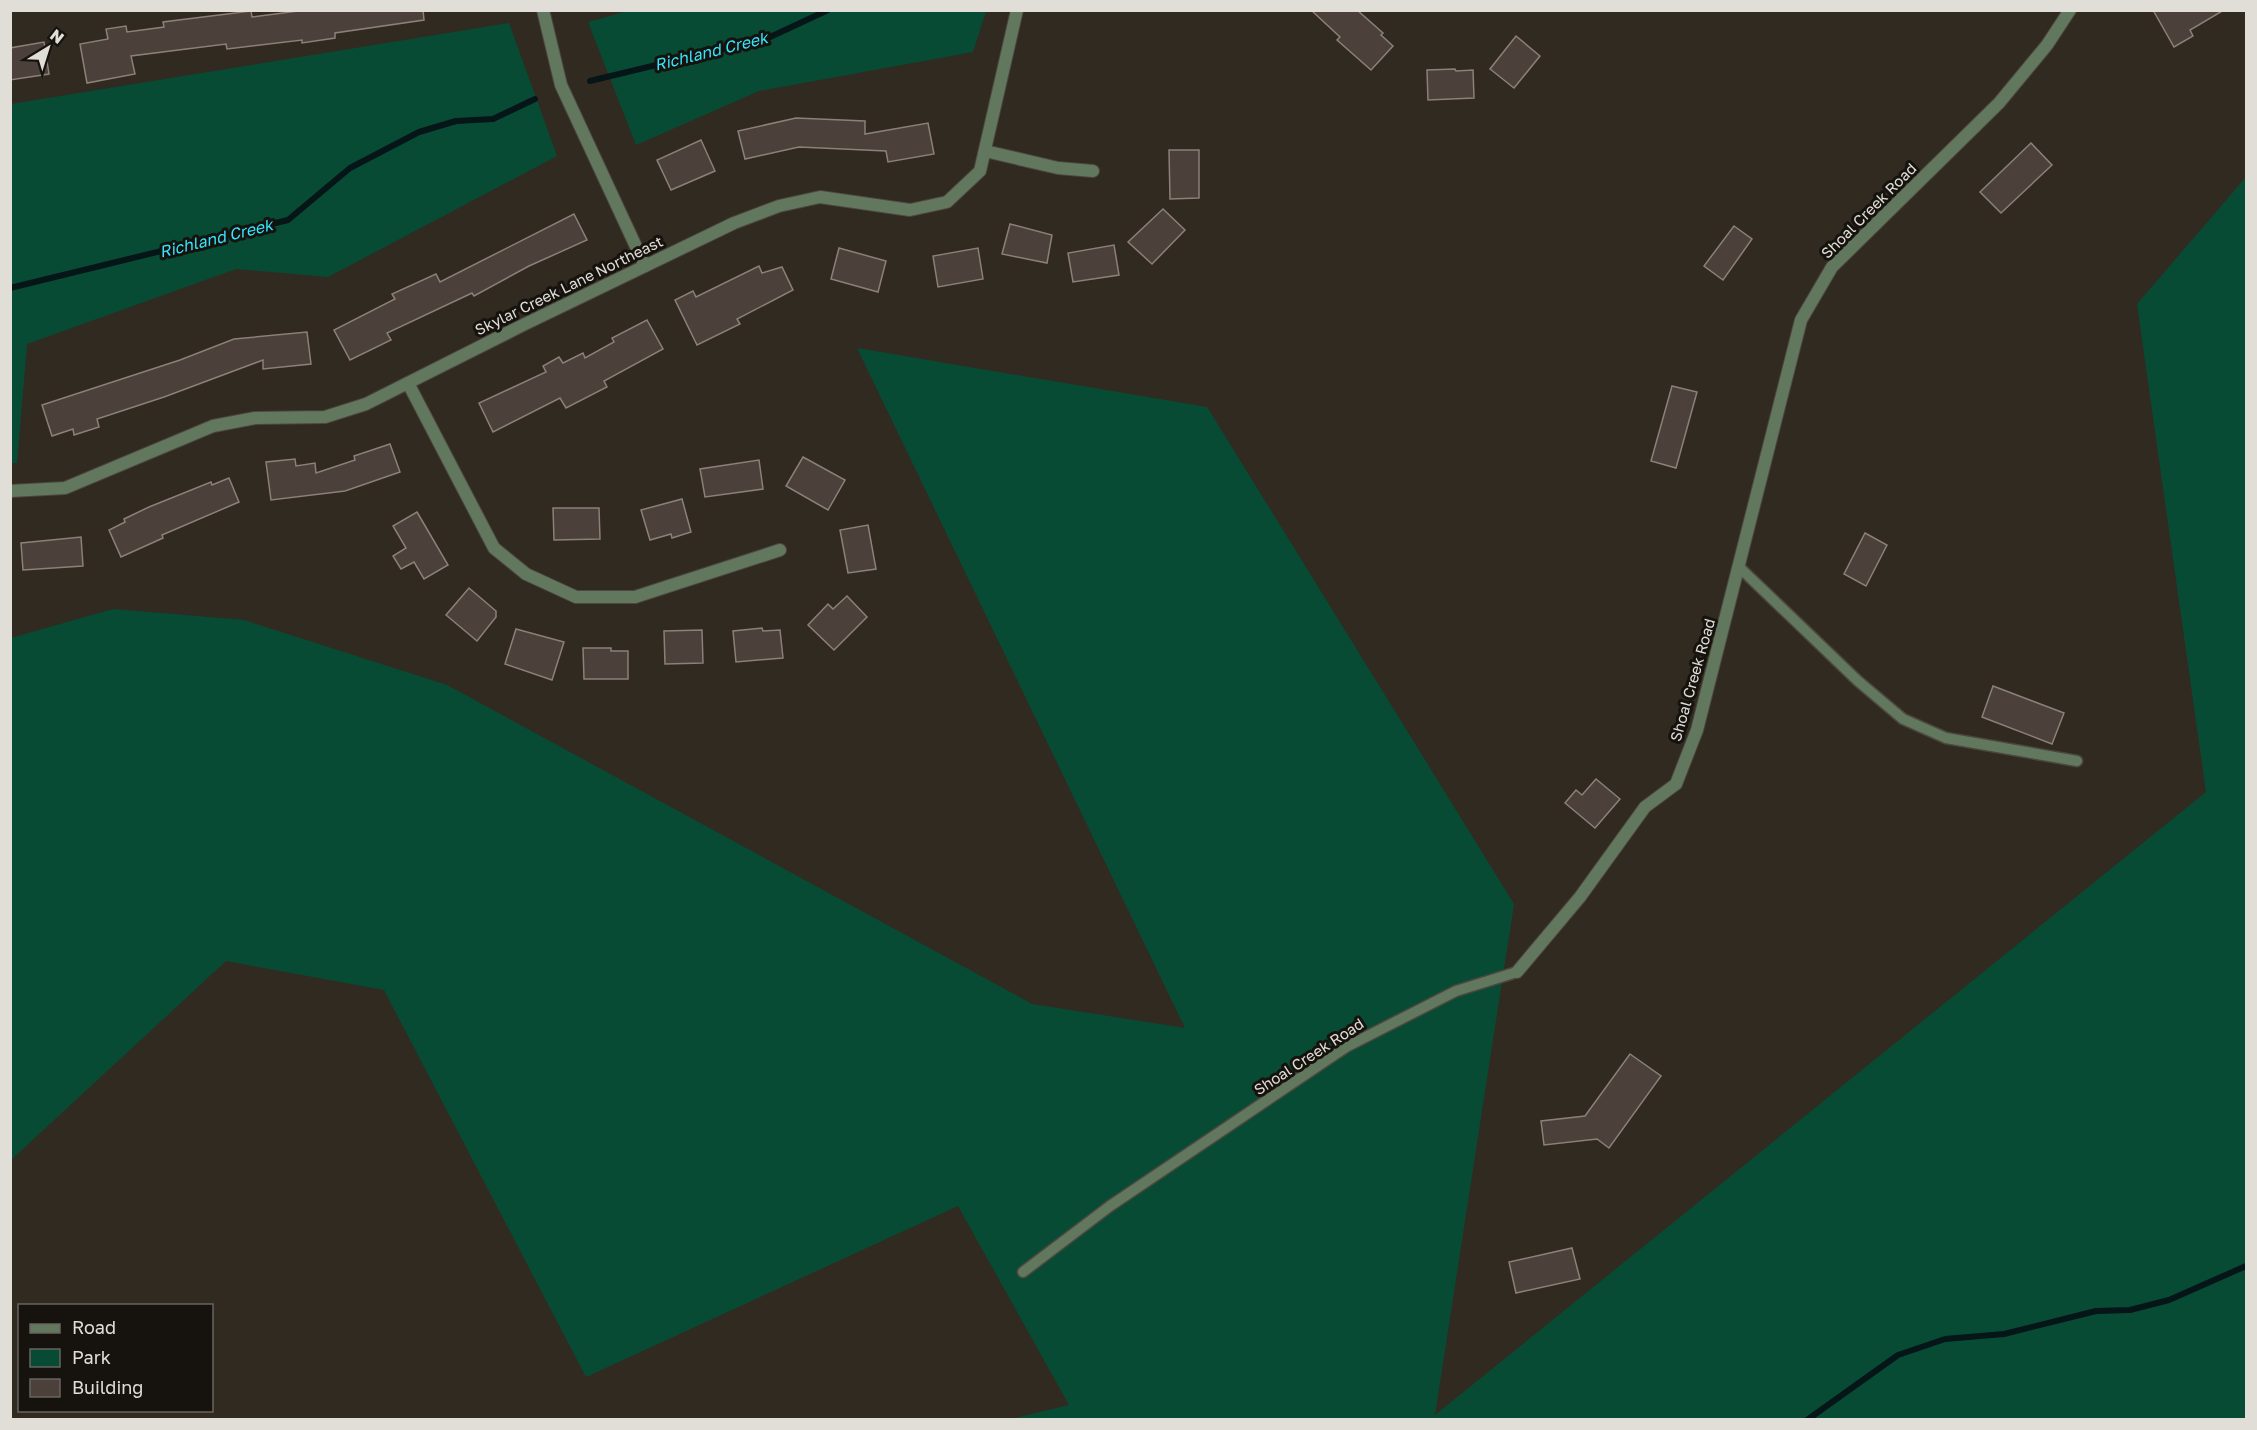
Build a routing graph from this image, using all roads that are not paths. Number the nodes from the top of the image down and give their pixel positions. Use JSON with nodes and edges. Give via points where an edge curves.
{"nodes":[{"id":1,"x":543,"y":10,"type":"edge"},
{"id":2,"x":1017,"y":10,"type":"edge"},
{"id":3,"x":2070,"y":10,"type":"edge"},
{"id":4,"x":985,"y":151,"type":"junction"},
{"id":5,"x":1093,"y":171,"type":"dead end"},
{"id":6,"x":645,"y":266,"type":"junction"},
{"id":7,"x":408,"y":383,"type":"junction"},
{"id":8,"x":10,"y":491,"type":"edge"},
{"id":9,"x":780,"y":550,"type":"dead end"},
{"id":10,"x":1739,"y":567,"type":"junction"},
{"id":11,"x":2077,"y":760,"type":"dead end"},
{"id":12,"x":1517,"y":972,"type":"joint"},
{"id":13,"x":1023,"y":1272,"type":"dead end"}],
"edges":[{"from":1,"to":6,"type":"street","via":[[561,84]]},
{"from":2,"to":4,"type":"street","name":"Skylar Creek Lane Northeast"},
{"from":3,"to":10,"type":"street","name":"Shoal Creek Road","via":[[1999,103],[1832,267],[1801,320]]},
{"from":4,"to":5,"type":"street","via":[[1058,168]]},
{"from":4,"to":6,"type":"street","name":"Skylar Creek Lane Northeast","via":[[980,171],[948,202],[910,210],[820,197],[779,206],[734,223]]},
{"from":6,"to":7,"type":"street","name":"Skylar Creek Lane Northeast"},
{"from":7,"to":8,"type":"street","name":"Skylar Creek Lane Northeast","via":[[366,404],[325,417],[255,418],[213,426],[65,488]]},
{"from":7,"to":9,"type":"street","via":[[494,548],[526,574],[576,597],[635,597]]},
{"from":10,"to":11,"type":"lane","via":[[1857,681],[1903,719],[1946,738]]},
{"from":10,"to":12,"type":"street","name":"Shoal Creek Road","via":[[1697,730],[1676,784],[1645,807],[1580,897]]},
{"from":12,"to":13,"type":"lane","name":"Shoal Creek Road","via":[[1456,991],[1346,1047],[1110,1206]]}]}
